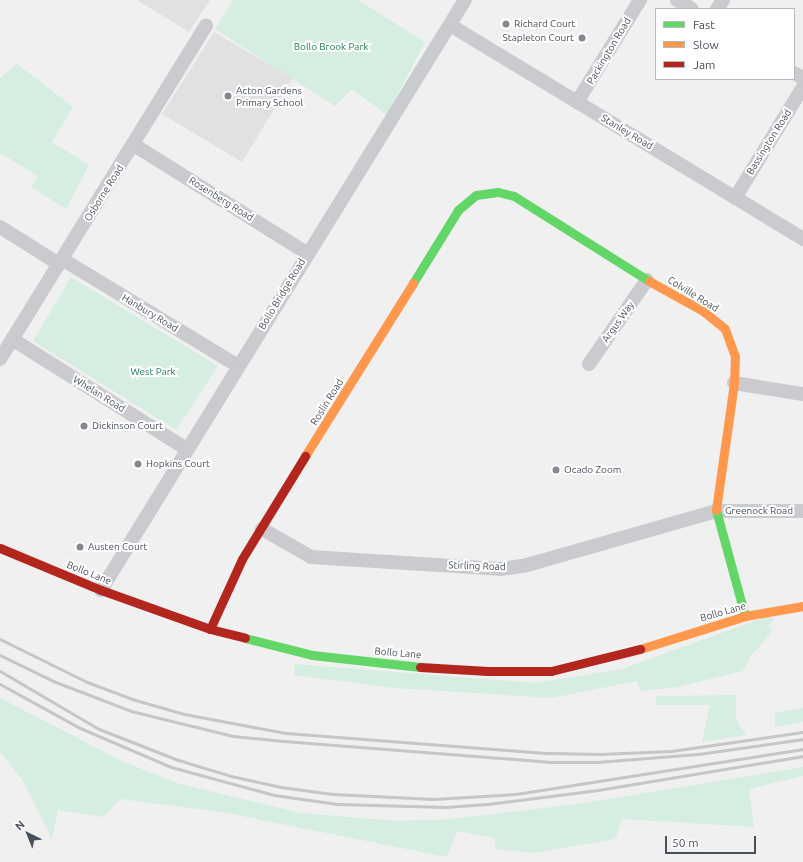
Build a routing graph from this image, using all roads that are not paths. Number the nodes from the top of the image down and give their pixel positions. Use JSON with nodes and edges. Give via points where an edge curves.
{"nodes":[{"id":1,"x":465,"y":0,"type":"edge"},
{"id":2,"x":640,"y":0,"type":"edge"},
{"id":3,"x":677,"y":0,"type":"edge"},
{"id":4,"x":723,"y":0,"type":"edge"},
{"id":5,"x":690,"y":8,"type":"edge"},
{"id":6,"x":717,"y":8,"type":"edge"},
{"id":7,"x":450,"y":25,"type":"junction"},
{"id":8,"x":206,"y":26,"type":"dead end"},
{"id":9,"x":803,"y":87,"type":"edge"},
{"id":10,"x":577,"y":102,"type":"junction"},
{"id":11,"x":134,"y":145,"type":"junction"},
{"id":12,"x":476,"y":195,"type":"joint"},
{"id":13,"x":735,"y":198,"type":"junction"},
{"id":14,"x":0,"y":227,"type":"edge"},
{"id":15,"x":803,"y":240,"type":"edge"},
{"id":16,"x":307,"y":253,"type":"junction"},
{"id":17,"x":60,"y":262,"type":"junction"},
{"id":18,"x":647,"y":280,"type":"junction"},
{"id":19,"x":12,"y":339,"type":"junction"},
{"id":20,"x":0,"y":359,"type":"edge"},
{"id":21,"x":589,"y":364,"type":"dead end"},
{"id":22,"x":238,"y":366,"type":"junction"},
{"id":23,"x":734,"y":383,"type":"junction"},
{"id":24,"x":803,"y":394,"type":"edge"},
{"id":25,"x":187,"y":449,"type":"junction"},
{"id":26,"x":716,"y":511,"type":"junction"},
{"id":27,"x":803,"y":511,"type":"edge"},
{"id":28,"x":262,"y":529,"type":"junction"},
{"id":29,"x":0,"y":548,"type":"edge"},
{"id":30,"x":101,"y":590,"type":"junction"},
{"id":31,"x":803,"y":606,"type":"edge"},
{"id":32,"x":745,"y":616,"type":"junction"},
{"id":33,"x":210,"y":629,"type":"junction"}],
"edges":[{"from":1,"to":7,"type":"street","name":"Bollo Bridge Road"},
{"from":2,"to":10,"type":"street","name":"Packington Road"},
{"from":3,"to":5,"type":"street"},
{"from":4,"to":6,"type":"street"},
{"from":7,"to":10,"type":"street","name":"Stanley Road"},
{"from":7,"to":16,"type":"street","name":"Bollo Bridge Road"},
{"from":8,"to":11,"type":"street","name":"Osborne Road"},
{"from":9,"to":13,"type":"street","name":"Bassington Road"},
{"from":10,"to":13,"type":"street","name":"Stanley Road"},
{"from":11,"to":16,"type":"street","name":"Rosenberg Road"},
{"from":11,"to":17,"type":"street","name":"Osborne Road"},
{"from":12,"to":18,"type":"street","name":"Colville Road","via":[[498,192],[514,196]]},
{"from":12,"to":28,"type":"street","name":"Roslin Road","via":[[458,210]]},
{"from":13,"to":15,"type":"street","name":"Stanley Road"},
{"from":14,"to":17,"type":"street","name":"Hanbury Road"},
{"from":16,"to":22,"type":"street","name":"Bollo Bridge Road"},
{"from":17,"to":19,"type":"street","name":"Osborne Road","via":[[43,282]]},
{"from":17,"to":22,"type":"street","name":"Hanbury Road"},
{"from":18,"to":21,"type":"street","name":"Argus Way"},
{"from":18,"to":23,"type":"street","name":"Colville Road","via":[[703,311],[726,329],[735,356]]},
{"from":19,"to":20,"type":"street","name":"Osborne Road"},
{"from":19,"to":25,"type":"street","name":"Whelan Road"},
{"from":22,"to":25,"type":"street","name":"Bollo Bridge Road"},
{"from":23,"to":24,"type":"street"},
{"from":23,"to":26,"type":"street","name":"Colville Road"},
{"from":25,"to":30,"type":"street","name":"Bollo Bridge Road"},
{"from":26,"to":27,"type":"street","name":"Greenock Road"},
{"from":26,"to":28,"type":"street","name":"Stirling Road","via":[[527,566],[500,568],[311,557]]},
{"from":26,"to":32,"type":"street","name":"Colville Road"},
{"from":28,"to":33,"type":"street","name":"Roslin Road","via":[[242,559]]},
{"from":29,"to":30,"type":"street","name":"Bollo Lane"},
{"from":30,"to":33,"type":"street","name":"Bollo Lane"},
{"from":31,"to":32,"type":"street","name":"Bollo Lane"},
{"from":32,"to":33,"type":"street","name":"Bollo Lane","via":[[613,656],[551,671],[488,671],[312,655]]}]}
